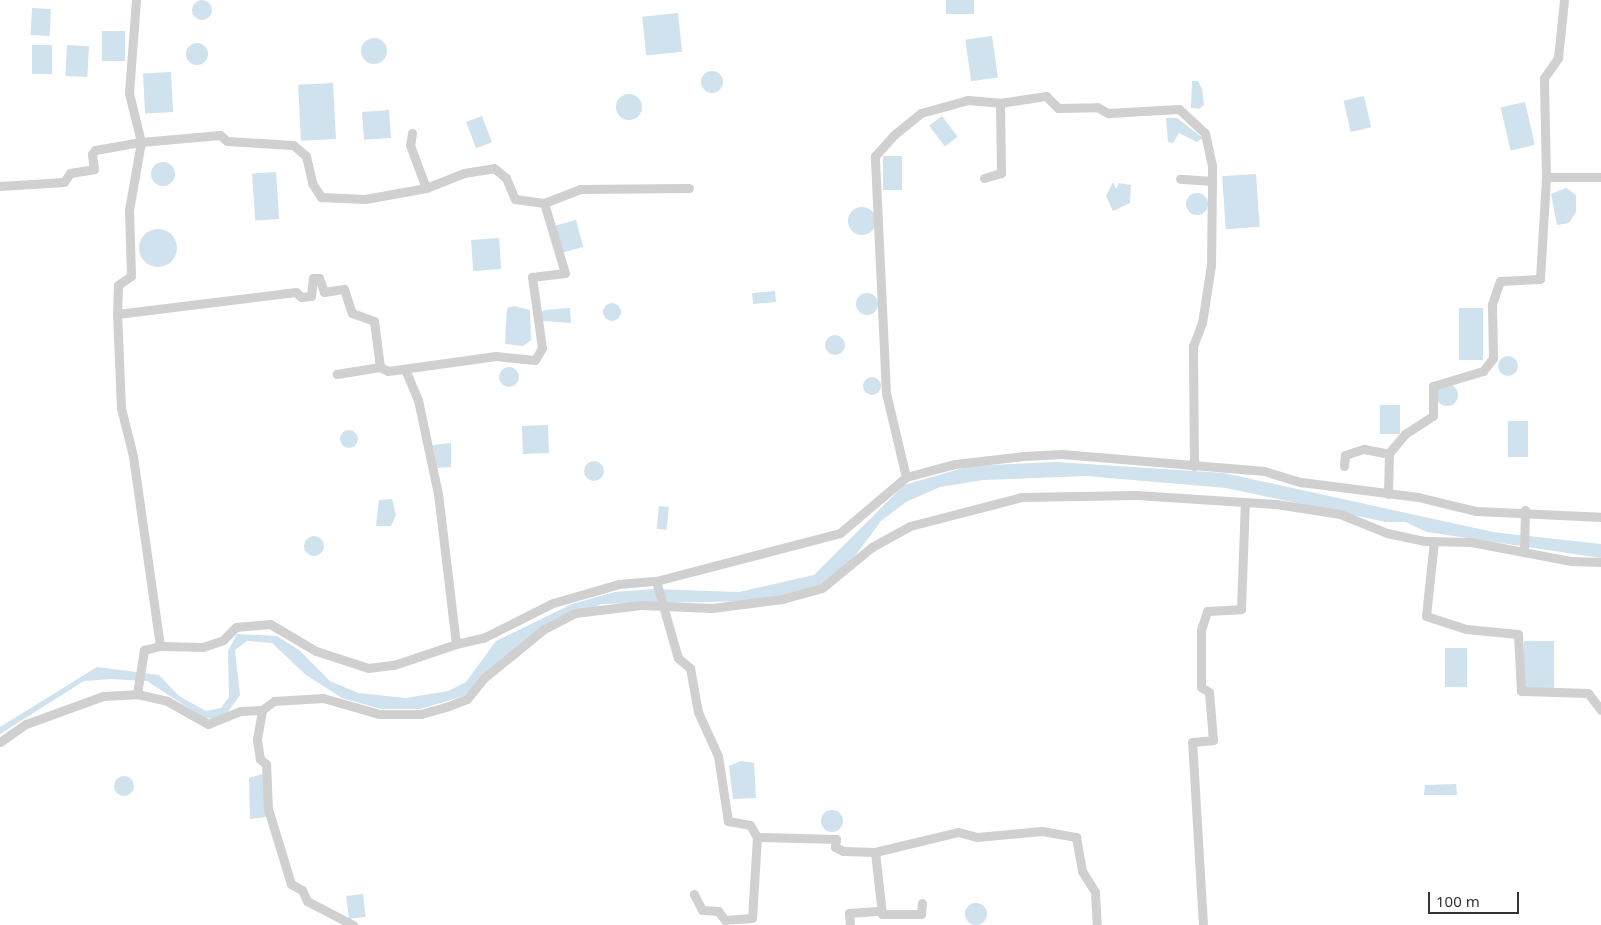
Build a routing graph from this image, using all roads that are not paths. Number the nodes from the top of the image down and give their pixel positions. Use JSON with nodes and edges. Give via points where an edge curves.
{"nodes":[{"id":1,"x":136,"y":0,"type":"edge"},
{"id":2,"x":1564,"y":0,"type":"edge"},
{"id":3,"x":1000,"y":104,"type":"junction"},
{"id":4,"x":412,"y":134,"type":"dead end"},
{"id":5,"x":141,"y":142,"type":"junction"},
{"id":6,"x":1546,"y":177,"type":"junction"},
{"id":7,"x":1601,"y":177,"type":"edge"},
{"id":8,"x":984,"y":178,"type":"dead end"},
{"id":9,"x":1180,"y":179,"type":"dead end"},
{"id":10,"x":1212,"y":181,"type":"junction"},
{"id":11,"x":0,"y":186,"type":"edge"},
{"id":12,"x":426,"y":188,"type":"junction"},
{"id":13,"x":689,"y":188,"type":"dead end"},
{"id":14,"x":544,"y":203,"type":"junction"},
{"id":15,"x":117,"y":314,"type":"junction"},
{"id":16,"x":380,"y":367,"type":"junction"},
{"id":17,"x":405,"y":369,"type":"junction"},
{"id":18,"x":337,"y":374,"type":"dead end"},
{"id":19,"x":1389,"y":453,"type":"junction"},
{"id":20,"x":1194,"y":466,"type":"junction"},
{"id":21,"x":1344,"y":466,"type":"dead end"},
{"id":22,"x":906,"y":477,"type":"junction"},
{"id":23,"x":1388,"y":494,"type":"junction"},
{"id":24,"x":1245,"y":502,"type":"junction"},
{"id":25,"x":1525,"y":510,"type":"junction"},
{"id":26,"x":1601,"y":517,"type":"edge"},
{"id":27,"x":1434,"y":541,"type":"junction"},
{"id":28,"x":1524,"y":550,"type":"junction"},
{"id":29,"x":1601,"y":562,"type":"edge"},
{"id":30,"x":656,"y":584,"type":"junction"},
{"id":31,"x":659,"y":603,"type":"junction"},
{"id":32,"x":456,"y":644,"type":"junction"},
{"id":33,"x":160,"y":646,"type":"junction"},
{"id":34,"x":137,"y":694,"type":"junction"},
{"id":35,"x":262,"y":710,"type":"junction"},
{"id":36,"x":1601,"y":710,"type":"edge"},
{"id":37,"x":0,"y":742,"type":"edge"},
{"id":38,"x":757,"y":837,"type":"junction"},
{"id":39,"x":875,"y":852,"type":"junction"},
{"id":40,"x":694,"y":894,"type":"dead end"},
{"id":41,"x":922,"y":903,"type":"dead end"},
{"id":42,"x":881,"y":910,"type":"junction"},
{"id":43,"x":353,"y":925,"type":"edge"},
{"id":44,"x":850,"y":925,"type":"edge"},
{"id":45,"x":1097,"y":925,"type":"edge"},
{"id":46,"x":1203,"y":925,"type":"edge"}],
"edges":[{"from":1,"to":5,"type":"street","via":[[129,93]]},
{"from":2,"to":6,"type":"street","via":[[1558,58],[1544,78]]},
{"from":3,"to":8,"type":"street","via":[[1001,173]]},
{"from":3,"to":10,"type":"street","via":[[1046,96],[1058,108],[1097,107],[1108,113],[1179,109],[1205,133]]},
{"from":3,"to":22,"type":"street","via":[[968,100],[921,113],[875,156],[886,393]]},
{"from":4,"to":12,"type":"street","via":[[410,145]]},
{"from":5,"to":11,"type":"street","via":[[95,150],[92,154],[94,169],[70,173],[64,182]]},
{"from":5,"to":12,"type":"street","via":[[220,135],[227,141],[293,145],[306,156],[312,183],[321,197],[365,200]]},
{"from":5,"to":15,"type":"street","via":[[129,210],[131,276],[118,285]]},
{"from":6,"to":7,"type":"street"},
{"from":6,"to":19,"type":"street","via":[[1540,279],[1500,281],[1492,304],[1493,358],[1483,371],[1433,386],[1433,416],[1405,434]]},
{"from":9,"to":10,"type":"street"},
{"from":10,"to":20,"type":"street","via":[[1211,265],[1202,323],[1193,346]]},
{"from":12,"to":14,"type":"street","via":[[464,173],[494,168],[506,178],[515,199]]},
{"from":13,"to":14,"type":"street","via":[[580,189]]},
{"from":14,"to":17,"type":"street","via":[[565,273],[532,278],[542,348],[535,360],[460,358]]},
{"from":15,"to":16,"type":"street","via":[[296,292],[301,297],[311,296],[312,278],[319,278],[324,292],[344,289],[352,313],[374,322]]},
{"from":15,"to":33,"type":"street","via":[[121,408],[133,456]]},
{"from":16,"to":17,"type":"street"},
{"from":16,"to":18,"type":"street"},
{"from":17,"to":32,"type":"street","via":[[418,400],[438,494]]},
{"from":19,"to":21,"type":"street","via":[[1364,449],[1345,455]]},
{"from":19,"to":23,"type":"street"},
{"from":20,"to":22,"type":"street","via":[[1024,456],[955,464]]},
{"from":20,"to":23,"type":"street","via":[[1264,471],[1301,482]]},
{"from":22,"to":30,"type":"street","via":[[840,533]]},
{"from":23,"to":25,"type":"street","via":[[1476,511]]},
{"from":24,"to":27,"type":"street","via":[[1340,514],[1387,532]]},
{"from":24,"to":31,"type":"street","via":[[1136,495],[1022,497],[910,526],[872,547],[822,588],[782,600],[712,608]]},
{"from":24,"to":46,"type":"street","via":[[1241,609],[1207,611],[1201,630],[1201,687],[1209,692],[1213,740],[1192,742]]},
{"from":25,"to":26,"type":"street"},
{"from":25,"to":28,"type":"street"},
{"from":27,"to":28,"type":"street","via":[[1471,542]]},
{"from":27,"to":36,"type":"street","via":[[1426,616],[1466,629],[1518,634],[1521,691],[1588,693]]},
{"from":28,"to":29,"type":"street"},
{"from":30,"to":31,"type":"street"},
{"from":30,"to":32,"type":"street","via":[[619,584],[553,603],[482,638]]},
{"from":31,"to":35,"type":"street","via":[[575,613],[544,629],[484,678],[467,699],[422,714],[371,714],[346,702],[313,698],[274,701]]},
{"from":31,"to":38,"type":"street","via":[[678,658],[690,668],[698,712],[718,756],[728,821],[750,825]]},
{"from":32,"to":33,"type":"street","via":[[394,665],[368,668],[316,651],[270,624],[236,627],[223,640],[203,647]]},
{"from":33,"to":34,"type":"street","via":[[144,650],[144,666],[139,669]]},
{"from":34,"to":35,"type":"street","via":[[167,701],[208,724],[241,711]]},
{"from":34,"to":37,"type":"street","via":[[103,696],[26,724]]},
{"from":35,"to":43,"type":"street","via":[[257,739],[260,759],[266,764],[268,809],[291,884],[302,890],[307,901]]},
{"from":38,"to":39,"type":"street","via":[[836,840],[835,847],[843,851]]},
{"from":38,"to":40,"type":"street","via":[[752,918],[724,920],[718,911],[702,910]]},
{"from":39,"to":42,"type":"street"},
{"from":39,"to":45,"type":"street","via":[[958,832],[977,838],[1042,832],[1076,837],[1082,871],[1094,892]]},
{"from":41,"to":42,"type":"street","via":[[921,914],[882,914]]},
{"from":42,"to":44,"type":"street","via":[[849,913]]}]}
